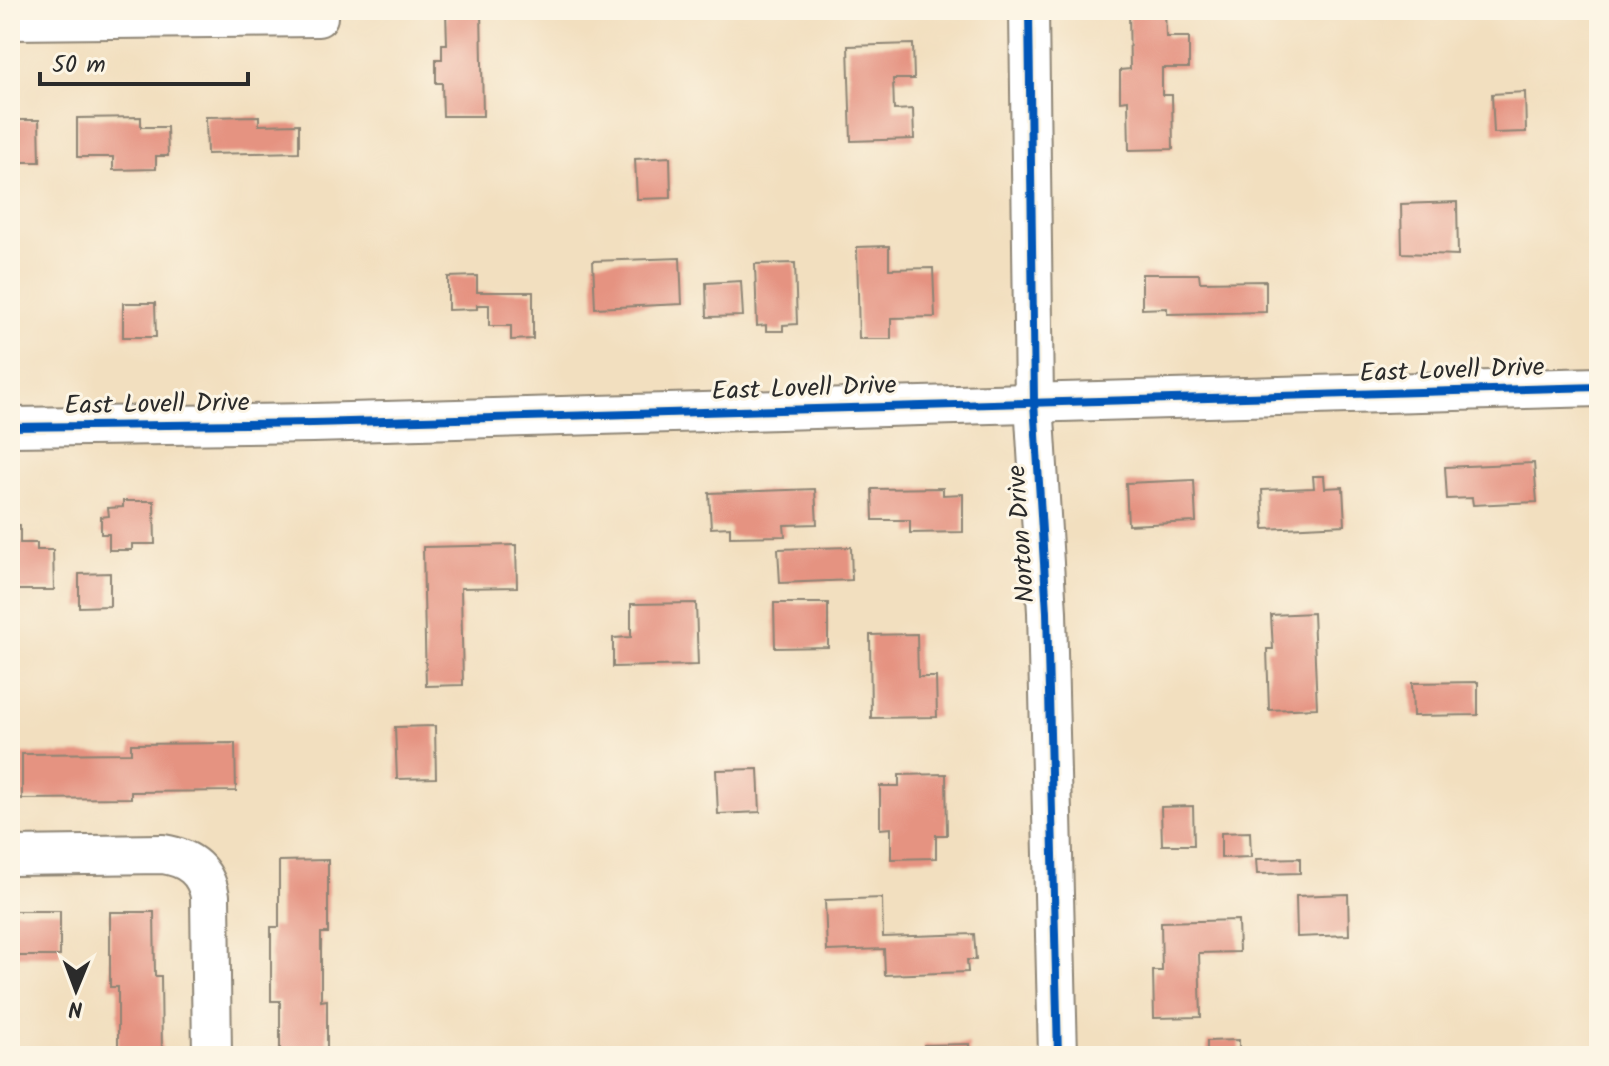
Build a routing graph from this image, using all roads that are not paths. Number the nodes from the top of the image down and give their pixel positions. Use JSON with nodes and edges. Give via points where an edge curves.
{"nodes":[{"id":1,"x":1029,"y":10,"type":"edge"},
{"id":2,"x":318,"y":17,"type":"dead end"},
{"id":3,"x":10,"y":20,"type":"edge"},
{"id":4,"x":1599,"y":387,"type":"edge"},
{"id":5,"x":1034,"y":402,"type":"junction"},
{"id":6,"x":10,"y":427,"type":"edge"},
{"id":7,"x":10,"y":856,"type":"edge"},
{"id":8,"x":212,"y":1056,"type":"edge"},
{"id":9,"x":1058,"y":1056,"type":"edge"}],
"edges":[{"from":1,"to":5,"type":"street","name":"Norton Drive"},
{"from":2,"to":3,"type":"street"},
{"from":4,"to":5,"type":"street","name":"East Lovell Drive"},
{"from":5,"to":6,"type":"street","name":"East Lovell Drive"},
{"from":5,"to":9,"type":"street","name":"Norton Drive","via":[[1047,612]]},
{"from":7,"to":8,"type":"street","via":[[163,854],[195,866],[210,896]]}]}
